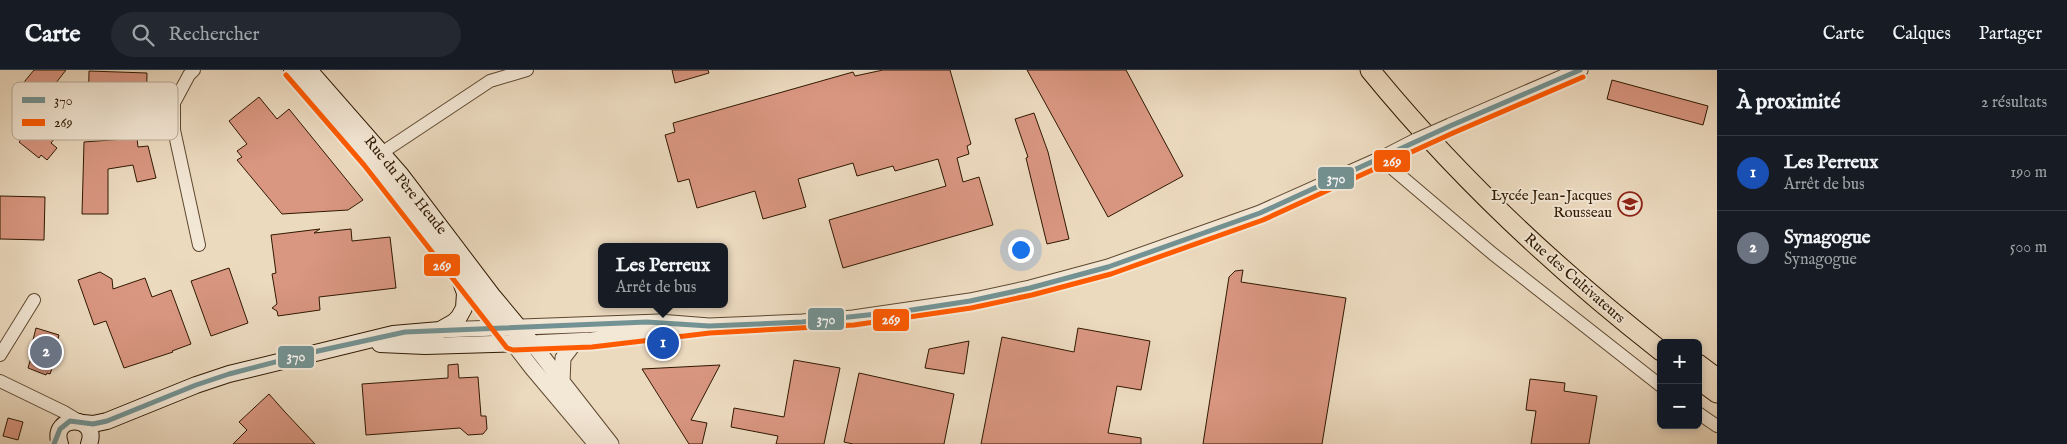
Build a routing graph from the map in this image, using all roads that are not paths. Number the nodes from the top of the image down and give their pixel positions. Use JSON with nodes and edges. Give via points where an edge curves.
{"nodes":[{"id":1,"x":194,"y":70,"type":"edge"},
{"id":2,"x":292,"y":70,"type":"edge"},
{"id":3,"x":309,"y":70,"type":"edge"},
{"id":4,"x":527,"y":70,"type":"edge"},
{"id":5,"x":1370,"y":70,"type":"edge"},
{"id":6,"x":1385,"y":70,"type":"edge"},
{"id":7,"x":1580,"y":70,"type":"edge"},
{"id":8,"x":178,"y":96,"type":"edge"},
{"id":9,"x":176,"y":140,"type":"edge"},
{"id":10,"x":375,"y":156,"type":"junction"},
{"id":11,"x":1381,"y":159,"type":"junction"},
{"id":12,"x":199,"y":245,"type":"dead end"},
{"id":13,"x":457,"y":271,"type":"junction"},
{"id":14,"x":34,"y":300,"type":"dead end"},
{"id":15,"x":709,"y":326,"type":"junction"},
{"id":16,"x":503,"y":328,"type":"junction"},
{"id":17,"x":440,"y":330,"type":"junction"},
{"id":18,"x":1666,"y":339,"type":"edge"},
{"id":19,"x":576,"y":341,"type":"junction"},
{"id":20,"x":360,"y":343,"type":"junction"},
{"id":21,"x":522,"y":343,"type":"junction"},
{"id":22,"x":1657,"y":348,"type":"edge"},
{"id":23,"x":0,"y":355,"type":"edge"},
{"id":24,"x":1702,"y":367,"type":"edge"},
{"id":25,"x":1717,"y":378,"type":"edge"},
{"id":26,"x":0,"y":381,"type":"edge"},
{"id":27,"x":562,"y":382,"type":"junction"},
{"id":28,"x":1702,"y":382,"type":"edge"},
{"id":29,"x":1658,"y":384,"type":"edge"},
{"id":30,"x":1717,"y":393,"type":"edge"},
{"id":31,"x":51,"y":406,"type":"junction"},
{"id":32,"x":1702,"y":416,"type":"edge"},
{"id":33,"x":117,"y":418,"type":"junction"},
{"id":34,"x":81,"y":422,"type":"junction"},
{"id":35,"x":1717,"y":426,"type":"edge"},
{"id":36,"x":58,"y":439,"type":"edge"},
{"id":37,"x":89,"y":444,"type":"edge"},
{"id":38,"x":596,"y":444,"type":"edge"},
{"id":39,"x":611,"y":444,"type":"edge"}],
"edges":[{"from":1,"to":8,"type":"street"},
{"from":2,"to":10,"type":"main road","name":"Rue du Père Heude"},
{"from":3,"to":10,"type":"main road","name":"Rue du Père Heude"},
{"from":4,"to":10,"type":"street","via":[[490,81]]},
{"from":5,"to":22,"type":"main road","name":"Rue des Cultivateurs","via":[[1449,159],[1512,222]]},
{"from":6,"to":18,"type":"main road","name":"Rue des Cultivateurs","via":[[1472,166],[1540,232]]},
{"from":7,"to":11,"type":"street","bridge":true},
{"from":9,"to":12,"type":"street"},
{"from":10,"to":13,"type":"main road","name":"Rue du Père Heude"},
{"from":10,"to":16,"type":"main road","name":"Rue du Père Heude","via":[[401,175]]},
{"from":11,"to":15,"type":"street","via":[[1260,213],[1108,267],[1030,288],[970,301],[853,318]]},
{"from":11,"to":29,"type":"street","via":[[1493,254]]},
{"from":13,"to":16,"type":"street","name":"Rue du Père Heude"},
{"from":13,"to":17,"type":"main road","via":[[465,293],[464,308],[454,322]]},
{"from":14,"to":23,"type":"street"},
{"from":15,"to":16,"type":"street","via":[[659,322]]},
{"from":15,"to":19,"type":"street"},
{"from":16,"to":17,"type":"street"},
{"from":16,"to":21,"type":"main road"},
{"from":17,"to":20,"type":"main road","via":[[405,332]]},
{"from":19,"to":21,"type":"street"},
{"from":19,"to":27,"type":"street","via":[[563,358]]},
{"from":20,"to":21,"type":"main road","via":[[425,346]]},
{"from":20,"to":33,"type":"main road","via":[[229,374]]},
{"from":21,"to":27,"type":"street","via":[[547,374]]},
{"from":21,"to":38,"type":"street"},
{"from":24,"to":25,"type":"main road"},
{"from":26,"to":31,"type":"street"},
{"from":27,"to":39,"type":"street"},
{"from":28,"to":30,"type":"main road"},
{"from":31,"to":34,"type":"street"},
{"from":31,"to":36,"type":"street","via":[[56,414]]},
{"from":32,"to":35,"type":"street"},
{"from":33,"to":34,"type":"main road","via":[[100,423]]},
{"from":33,"to":37,"type":"main road"},
{"from":34,"to":36,"type":"main road","via":[[66,423]]},
{"from":34,"to":37,"type":"main road","via":[[90,433]]}]}
